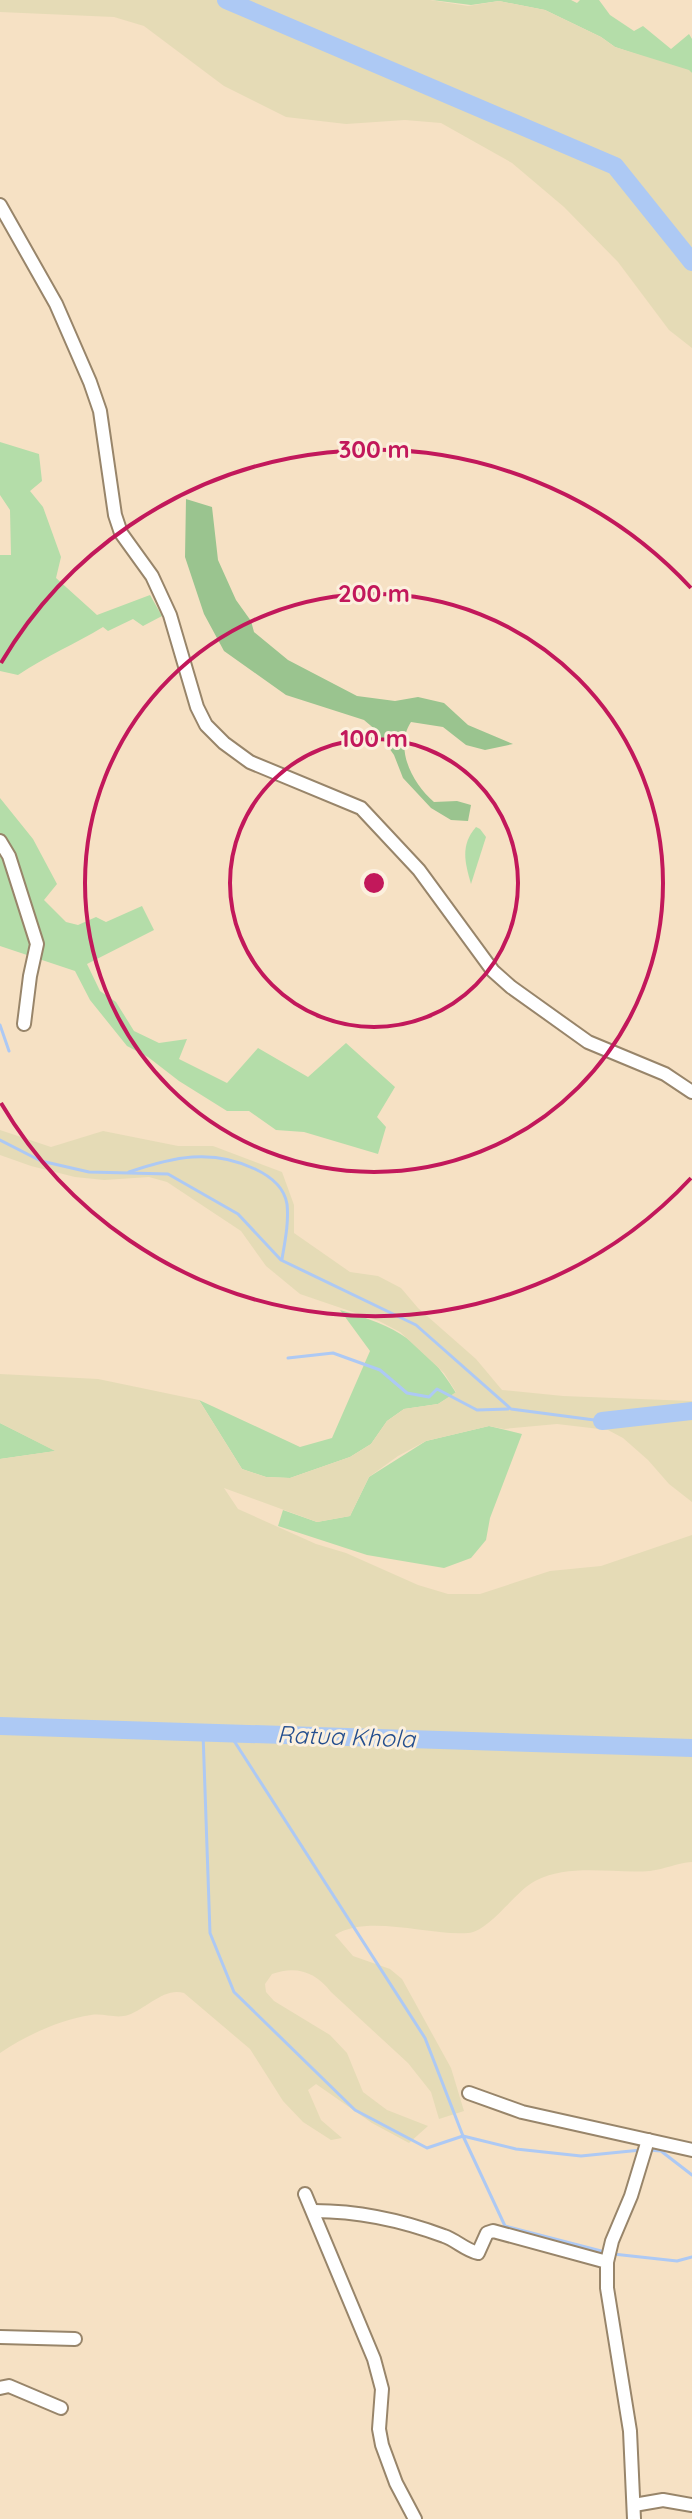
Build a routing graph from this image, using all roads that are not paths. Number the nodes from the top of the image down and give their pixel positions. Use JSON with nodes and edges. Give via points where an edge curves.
{"nodes":[{"id":1,"x":0,"y":205,"type":"edge"},
{"id":2,"x":0,"y":841,"type":"edge"},
{"id":3,"x":24,"y":1024,"type":"dead end"},
{"id":4,"x":692,"y":1092,"type":"edge"},
{"id":5,"x":469,"y":2093,"type":"dead end"},
{"id":6,"x":648,"y":2140,"type":"junction"},
{"id":7,"x":692,"y":2150,"type":"edge"},
{"id":8,"x":305,"y":2194,"type":"dead end"},
{"id":9,"x":314,"y":2211,"type":"junction"},
{"id":10,"x":607,"y":2262,"type":"junction"},
{"id":11,"x":0,"y":2337,"type":"edge"},
{"id":12,"x":75,"y":2339,"type":"dead end"},
{"id":13,"x":0,"y":2388,"type":"edge"},
{"id":14,"x":61,"y":2408,"type":"dead end"},
{"id":15,"x":634,"y":2505,"type":"junction"},
{"id":16,"x":692,"y":2505,"type":"edge"},
{"id":17,"x":415,"y":2519,"type":"edge"},
{"id":18,"x":634,"y":2519,"type":"edge"}],
"edges":[{"from":1,"to":4,"type":"street","via":[[56,304],[90,382],[121,533],[152,576],[170,615],[206,725],[250,762],[361,808],[419,870],[493,971],[511,987],[588,1042],[665,1074]]},
{"from":2,"to":3,"type":"street","via":[[37,944]]},
{"from":5,"to":6,"type":"street","via":[[522,2112]]},
{"from":6,"to":7,"type":"street"},
{"from":6,"to":10,"type":"street"},
{"from":8,"to":9,"type":"street"},
{"from":9,"to":10,"type":"street","via":[[353,2211],[415,2225],[478,2253],[493,2231]]},
{"from":9,"to":17,"type":"street","via":[[374,2359],[382,2389],[382,2445]]},
{"from":10,"to":15,"type":"street","via":[[630,2431]]},
{"from":11,"to":12,"type":"street"},
{"from":13,"to":14,"type":"street","via":[[9,2386]]},
{"from":15,"to":16,"type":"street","via":[[663,2500]]},
{"from":15,"to":18,"type":"street"}]}
